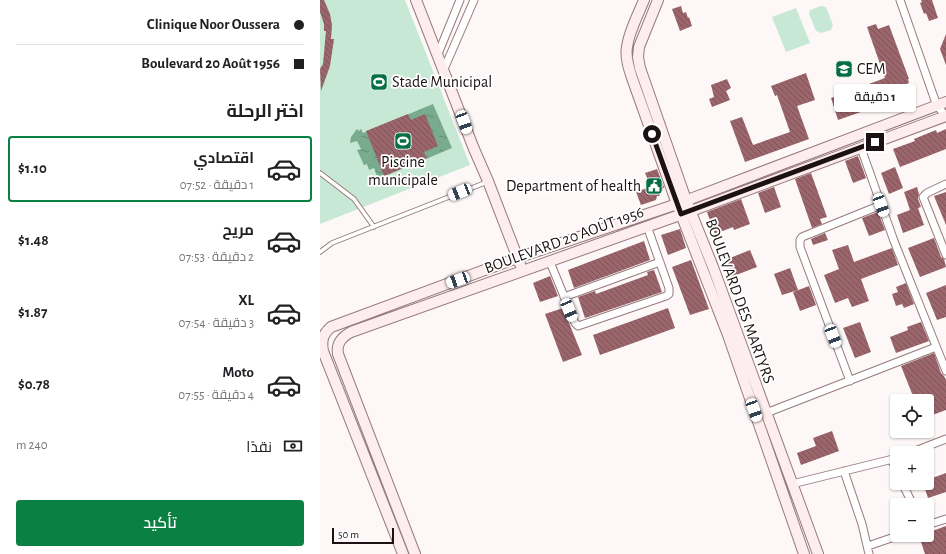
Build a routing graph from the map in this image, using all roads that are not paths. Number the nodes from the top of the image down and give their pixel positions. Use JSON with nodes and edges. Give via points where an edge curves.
{"nodes":[{"id":1,"x":416,"y":0,"type":"edge"},
{"id":2,"x":460,"y":0,"type":"edge"},
{"id":3,"x":474,"y":0,"type":"edge"},
{"id":4,"x":644,"y":0,"type":"edge"},
{"id":5,"x":658,"y":0,"type":"edge"},
{"id":6,"x":900,"y":0,"type":"edge"},
{"id":7,"x":438,"y":54,"type":"junction"},
{"id":8,"x":444,"y":69,"type":"junction"},
{"id":9,"x":941,"y":104,"type":"edge"},
{"id":10,"x":946,"y":116,"type":"edge"},
{"id":11,"x":861,"y":148,"type":"junction"},
{"id":12,"x":320,"y":173,"type":"edge"},
{"id":13,"x":488,"y":181,"type":"junction"},
{"id":14,"x":946,"y":184,"type":"edge"},
{"id":15,"x":881,"y":205,"type":"junction"},
{"id":16,"x":684,"y":207,"type":"junction"},
{"id":17,"x":647,"y":226,"type":"junction"},
{"id":18,"x":374,"y":227,"type":"junction"},
{"id":19,"x":320,"y":252,"type":"edge"},
{"id":20,"x":946,"y":255,"type":"edge"},
{"id":21,"x":517,"y":258,"type":"junction"},
{"id":22,"x":550,"y":262,"type":"junction"},
{"id":23,"x":660,"y":262,"type":"junction"},
{"id":24,"x":522,"y":272,"type":"junction"},
{"id":25,"x":564,"y":297,"type":"junction"},
{"id":26,"x":322,"y":334,"type":"edge"},
{"id":27,"x":936,"y":346,"type":"junction"},
{"id":28,"x":337,"y":347,"type":"junction"},
{"id":29,"x":946,"y":371,"type":"edge"},
{"id":30,"x":850,"y":381,"type":"junction"},
{"id":31,"x":766,"y":413,"type":"junction"},
{"id":32,"x":946,"y":439,"type":"edge"},
{"id":33,"x":928,"y":446,"type":"edge"},
{"id":34,"x":890,"y":460,"type":"edge"},
{"id":35,"x":844,"y":471,"type":"junction"},
{"id":36,"x":792,"y":484,"type":"junction"},
{"id":37,"x":946,"y":519,"type":"edge"},
{"id":38,"x":934,"y":523,"type":"edge"},
{"id":39,"x":890,"y":540,"type":"edge"},
{"id":40,"x":869,"y":550,"type":"edge"},
{"id":41,"x":403,"y":554,"type":"edge"},
{"id":42,"x":415,"y":554,"type":"edge"},
{"id":43,"x":804,"y":554,"type":"edge"},
{"id":44,"x":818,"y":554,"type":"edge"}],
"edges":[{"from":1,"to":7,"type":"street"},
{"from":2,"to":7,"type":"street"},
{"from":3,"to":8,"type":"street"},
{"from":4,"to":16,"type":"street","name":"BOULEVARD DES MARTYRS","via":[[626,48],[627,58],[632,78]]},
{"from":5,"to":16,"type":"street","name":"BOULEVARD DES MARTYRS","via":[[639,47],[638,57]]},
{"from":6,"to":9,"type":"street"},
{"from":7,"to":8,"type":"street"},
{"from":8,"to":13,"type":"street"},
{"from":9,"to":10,"type":"street"},
{"from":9,"to":16,"type":"street","name":"BOULEVARD 20 AOÛT 1956"},
{"from":10,"to":11,"type":"street","name":"BOULEVARD 20 AOÛT 1956"},
{"from":11,"to":15,"type":"street"},
{"from":11,"to":16,"type":"street","name":"BOULEVARD 20 AOÛT 1956"},
{"from":12,"to":18,"type":"lane","via":[[354,199]]},
{"from":13,"to":18,"type":"lane"},
{"from":13,"to":21,"type":"street"},
{"from":14,"to":20,"type":"street","via":[[923,197]]},
{"from":15,"to":27,"type":"street"},
{"from":15,"to":30,"type":"street","via":[[800,240],[800,247]]},
{"from":16,"to":17,"type":"street","name":"BOULEVARD 20 AOÛT 1956"},
{"from":16,"to":21,"type":"street"},
{"from":16,"to":31,"type":"street","name":"BOULEVARD DES MARTYRS","via":[[713,267]]},
{"from":16,"to":43,"type":"street","name":"BOULEVARD DES MARTYRS"},
{"from":17,"to":22,"type":"street","name":"BOULEVARD 20 AOÛT 1956"},
{"from":17,"to":23,"type":"street"},
{"from":18,"to":19,"type":"lane","via":[[332,243]]},
{"from":21,"to":24,"type":"street"},
{"from":21,"to":26,"type":"street","via":[[340,323]]},
{"from":22,"to":24,"type":"street","name":"BOULEVARD 20 AOÛT 1956"},
{"from":22,"to":25,"type":"street"},
{"from":23,"to":25,"type":"street"},
{"from":23,"to":25,"type":"street","via":[[670,288],[666,296],[578,326]]},
{"from":24,"to":28,"type":"street","name":"BOULEVARD 20 AOÛT 1956","via":[[351,332],[344,336]]},
{"from":26,"to":28,"type":"street"},
{"from":26,"to":41,"type":"street","via":[[323,351]]},
{"from":27,"to":29,"type":"street"},
{"from":27,"to":30,"type":"street"},
{"from":28,"to":42,"type":"street"},
{"from":30,"to":31,"type":"street"},
{"from":31,"to":36,"type":"street","name":"BOULEVARD DES MARTYRS"},
{"from":32,"to":33,"type":"street"},
{"from":34,"to":35,"type":"street"},
{"from":35,"to":36,"type":"street"},
{"from":35,"to":40,"type":"street"},
{"from":36,"to":44,"type":"street","name":"BOULEVARD DES MARTYRS"},
{"from":37,"to":38,"type":"street"},
{"from":39,"to":40,"type":"street"}]}
